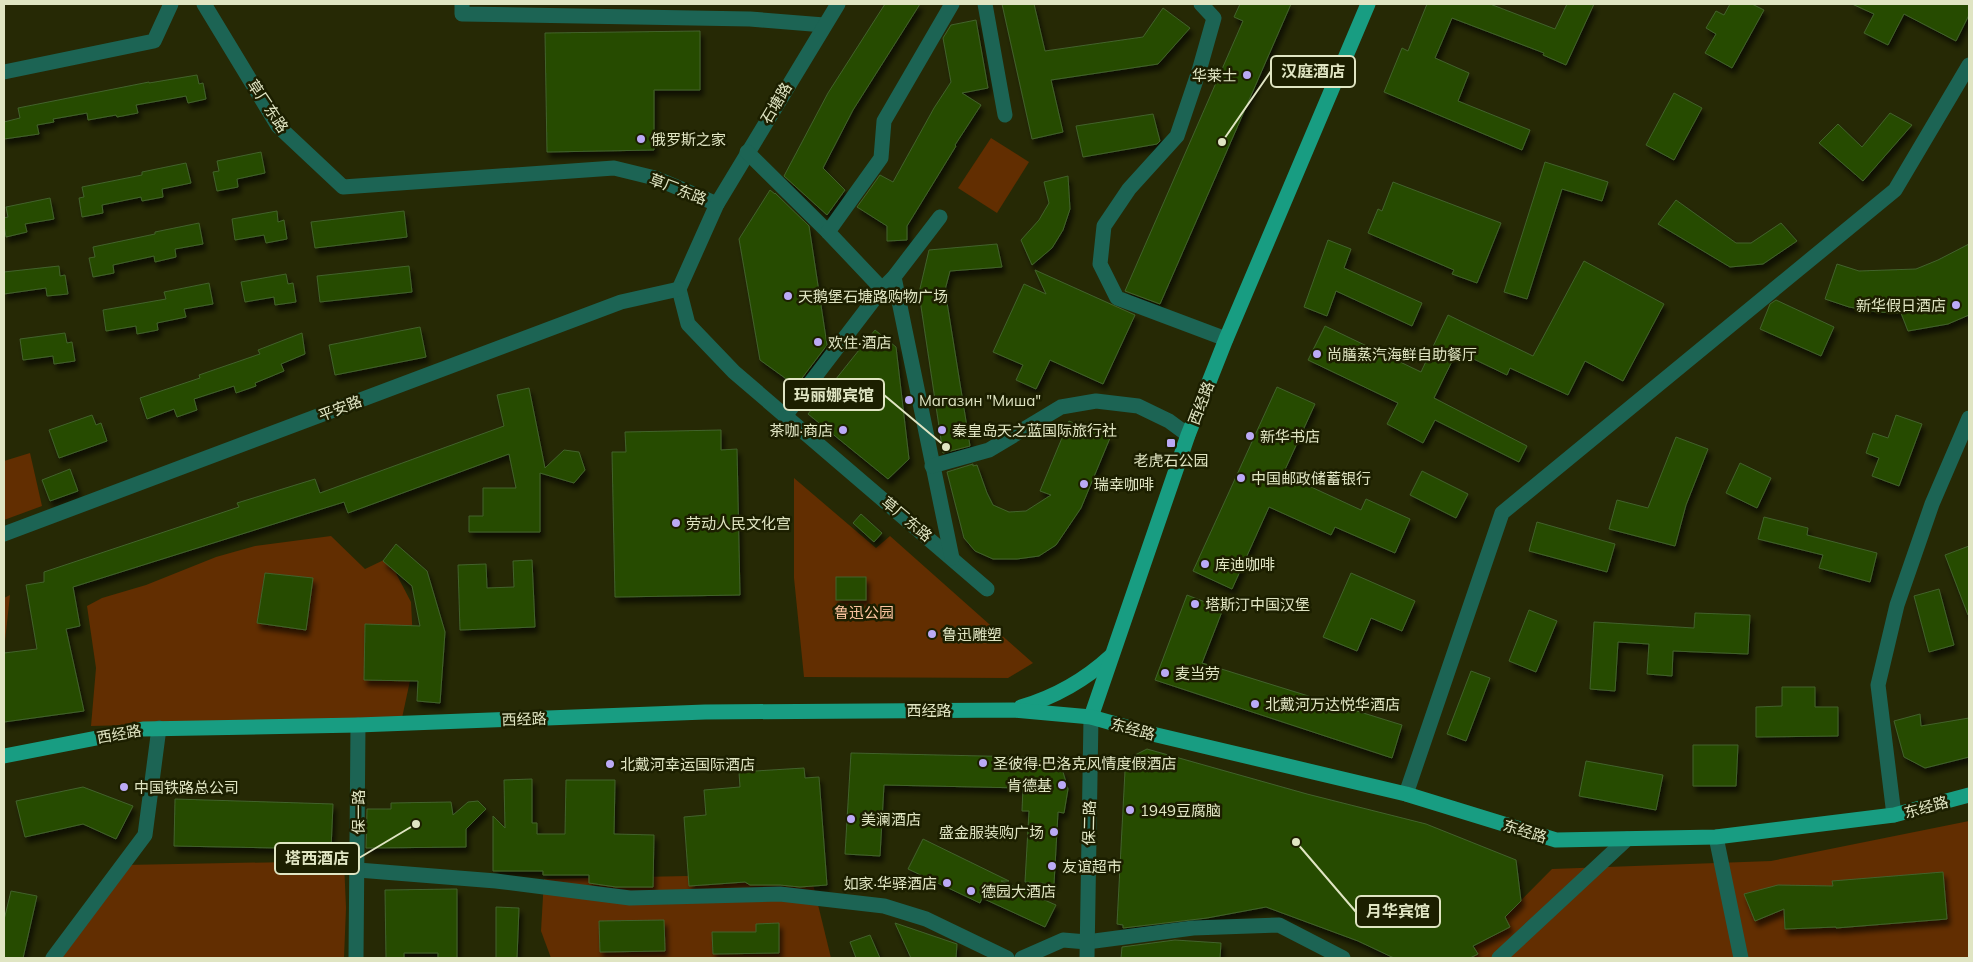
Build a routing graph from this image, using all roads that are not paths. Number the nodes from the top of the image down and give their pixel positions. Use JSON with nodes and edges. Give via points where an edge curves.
{"nodes":[{"id":1,"x":171,"y":4,"type":"edge"},
{"id":2,"x":204,"y":4,"type":"edge"},
{"id":3,"x":462,"y":4,"type":"edge"},
{"id":4,"x":838,"y":4,"type":"edge"},
{"id":5,"x":952,"y":4,"type":"edge"},
{"id":6,"x":985,"y":4,"type":"edge"},
{"id":7,"x":1200,"y":4,"type":"edge"},
{"id":8,"x":1368,"y":4,"type":"edge"},
{"id":9,"x":824,"y":25,"type":"junction"},
{"id":10,"x":1969,"y":65,"type":"edge"},
{"id":11,"x":4,"y":72,"type":"edge"},
{"id":12,"x":1004,"y":115,"type":"dead end"},
{"id":13,"x":747,"y":152,"type":"junction"},
{"id":14,"x":717,"y":204,"type":"junction"},
{"id":15,"x":940,"y":217,"type":"dead end"},
{"id":16,"x":828,"y":232,"type":"junction"},
{"id":17,"x":894,"y":277,"type":"junction"},
{"id":18,"x":678,"y":289,"type":"junction"},
{"id":19,"x":882,"y":289,"type":"junction"},
{"id":20,"x":1226,"y":339,"type":"junction"},
{"id":21,"x":785,"y":416,"type":"junction"},
{"id":22,"x":1969,"y":418,"type":"edge"},
{"id":23,"x":1188,"y":435,"type":"junction"},
{"id":24,"x":932,"y":466,"type":"junction"},
{"id":25,"x":4,"y":534,"type":"edge"},
{"id":26,"x":952,"y":558,"type":"junction"},
{"id":27,"x":987,"y":588,"type":"dead end"},
{"id":28,"x":1112,"y":655,"type":"junction"},
{"id":29,"x":1012,"y":710,"type":"junction"},
{"id":30,"x":1091,"y":717,"type":"junction"},
{"id":31,"x":358,"y":725,"type":"junction"},
{"id":32,"x":159,"y":728,"type":"junction"},
{"id":33,"x":4,"y":756,"type":"edge"},
{"id":34,"x":1406,"y":794,"type":"junction"},
{"id":35,"x":1969,"y":796,"type":"edge"},
{"id":36,"x":1894,"y":815,"type":"junction"},
{"id":37,"x":1716,"y":837,"type":"junction"},
{"id":38,"x":1627,"y":839,"type":"junction"},
{"id":39,"x":358,"y":870,"type":"junction"},
{"id":40,"x":1088,"y":942,"type":"junction"},
{"id":41,"x":54,"y":958,"type":"edge"},
{"id":42,"x":356,"y":958,"type":"edge"},
{"id":43,"x":1007,"y":958,"type":"edge"},
{"id":44,"x":1022,"y":958,"type":"edge"},
{"id":45,"x":1087,"y":958,"type":"edge"},
{"id":46,"x":1343,"y":958,"type":"edge"},
{"id":47,"x":1499,"y":958,"type":"edge"},
{"id":48,"x":1741,"y":958,"type":"edge"}],
"edges":[{"from":1,"to":11,"type":"street","via":[[154,41]]},
{"from":2,"to":14,"type":"street","name":"草厂东路","via":[[278,126],[343,187],[614,168],[655,178]]},
{"from":3,"to":9,"type":"street","via":[[462,14],[750,19]]},
{"from":4,"to":9,"type":"street","name":"石塘路"},
{"from":5,"to":16,"type":"street","via":[[884,121],[881,158]]},
{"from":6,"to":12,"type":"street"},
{"from":7,"to":20,"type":"street","via":[[1214,18],[1176,136],[1130,189],[1104,226],[1100,264],[1117,298]]},
{"from":8,"to":20,"type":"main road","name":"西经路"},
{"from":9,"to":13,"type":"street","name":"石塘路"},
{"from":10,"to":34,"type":"street","via":[[1895,190],[1502,513]]},
{"from":13,"to":14,"type":"street","name":"石塘路"},
{"from":13,"to":16,"type":"street"},
{"from":14,"to":18,"type":"street","name":"草厂东路"},
{"from":15,"to":17,"type":"street"},
{"from":16,"to":19,"type":"street"},
{"from":17,"to":19,"type":"street"},
{"from":17,"to":24,"type":"street"},
{"from":18,"to":21,"type":"street","name":"草厂东路","via":[[688,324],[734,372]]},
{"from":18,"to":25,"type":"street","name":"平安路","via":[[621,302]]},
{"from":19,"to":21,"type":"street"},
{"from":20,"to":23,"type":"main road","name":"西经路"},
{"from":21,"to":26,"type":"street","name":"草厂东路"},
{"from":22,"to":36,"type":"street","via":[[1932,504],[1897,605],[1878,685]]},
{"from":23,"to":24,"type":"street","via":[[1169,421],[1138,406],[1096,401],[1061,407],[989,450]]},
{"from":23,"to":28,"type":"main road","name":"西经路"},
{"from":24,"to":26,"type":"street"},
{"from":26,"to":27,"type":"street","name":"草厂东路"},
{"from":28,"to":29,"type":"main road","via":[[1044,701]]},
{"from":28,"to":30,"type":"main road","name":"西经路"},
{"from":29,"to":30,"type":"main road","name":"西经路"},
{"from":29,"to":31,"type":"main road","name":"西经路","via":[[705,712]]},
{"from":30,"to":34,"type":"main road","name":"东经路"},
{"from":30,"to":40,"type":"street","name":"保二路"},
{"from":31,"to":32,"type":"main road","name":"西经路"},
{"from":31,"to":39,"type":"street","name":"保一路"},
{"from":32,"to":33,"type":"main road","name":"西经路"},
{"from":32,"to":41,"type":"street","via":[[146,835]]},
{"from":34,"to":38,"type":"main road","name":"东经路","via":[[1556,840]]},
{"from":35,"to":36,"type":"main road","name":"东经路"},
{"from":36,"to":37,"type":"main road","name":"东经路"},
{"from":37,"to":38,"type":"main road","name":"东经路"},
{"from":37,"to":48,"type":"street"},
{"from":38,"to":47,"type":"street"},
{"from":39,"to":42,"type":"street","name":"保一路"},
{"from":39,"to":43,"type":"street","via":[[496,881],[630,898],[780,894],[884,906],[926,919]]},
{"from":40,"to":44,"type":"street","via":[[1063,940]]},
{"from":40,"to":45,"type":"street","name":"保二路"},
{"from":40,"to":46,"type":"street","via":[[1193,928],[1279,925]]}]}
